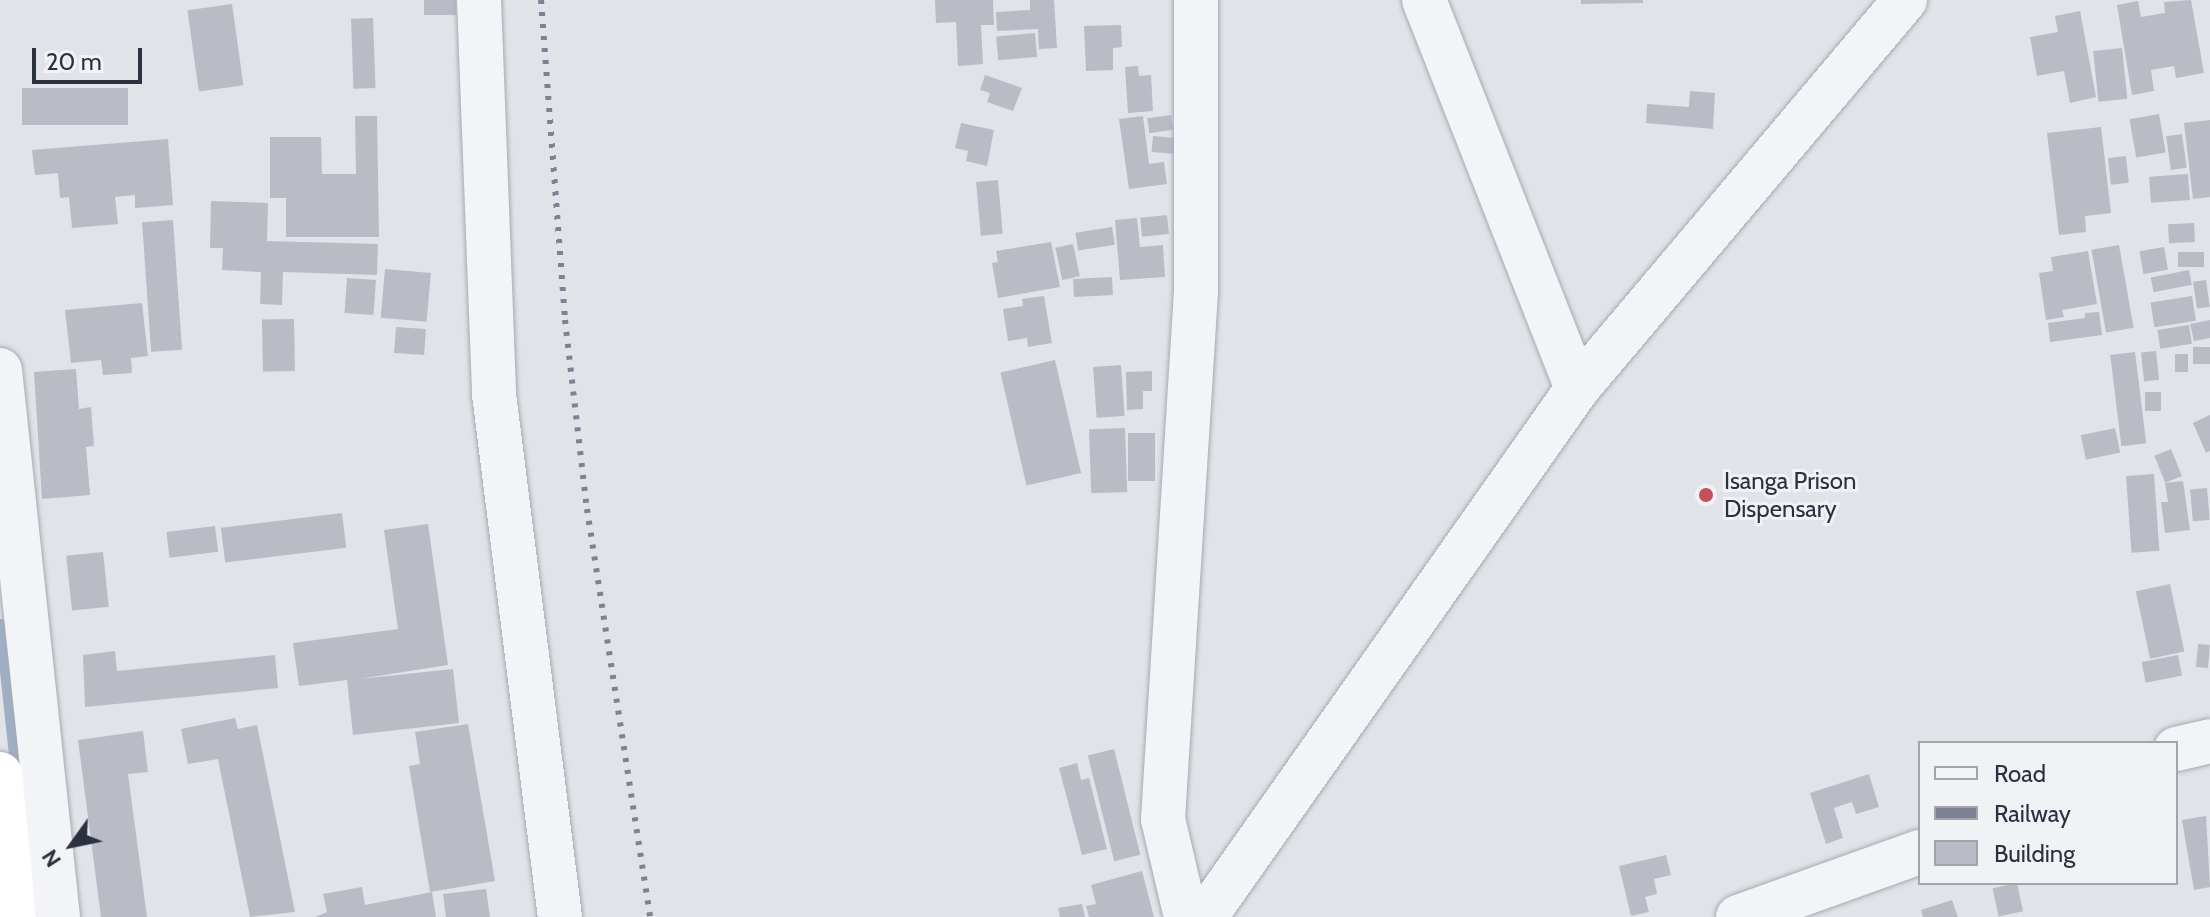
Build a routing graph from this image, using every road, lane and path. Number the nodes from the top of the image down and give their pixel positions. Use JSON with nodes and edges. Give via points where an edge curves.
{"nodes":[{"id":1,"x":479,"y":0,"type":"edge"},
{"id":2,"x":1196,"y":0,"type":"edge"},
{"id":3,"x":1424,"y":0,"type":"edge"},
{"id":4,"x":1905,"y":0,"type":"edge"},
{"id":5,"x":0,"y":370,"type":"edge"},
{"id":6,"x":1577,"y":389,"type":"junction"},
{"id":7,"x":2210,"y":741,"type":"edge"},
{"id":8,"x":2178,"y":749,"type":"edge"},
{"id":9,"x":0,"y":774,"type":"edge"},
{"id":10,"x":1918,"y":853,"type":"edge"},
{"id":11,"x":14,"y":917,"type":"edge"},
{"id":12,"x":58,"y":917,"type":"edge"},
{"id":13,"x":560,"y":917,"type":"edge"},
{"id":14,"x":1186,"y":917,"type":"edge"},
{"id":15,"x":1205,"y":917,"type":"edge"},
{"id":16,"x":1738,"y":917,"type":"edge"}],
"edges":[{"from":1,"to":13,"type":"street","via":[[494,394]]},
{"from":2,"to":14,"type":"street","via":[[1196,291],[1163,819]]},
{"from":3,"to":6,"type":"street"},
{"from":4,"to":6,"type":"street"},
{"from":5,"to":12,"type":"street"},
{"from":6,"to":15,"type":"street"},
{"from":7,"to":8,"type":"street"},
{"from":9,"to":11,"type":"highway"},
{"from":10,"to":16,"type":"street"}]}
